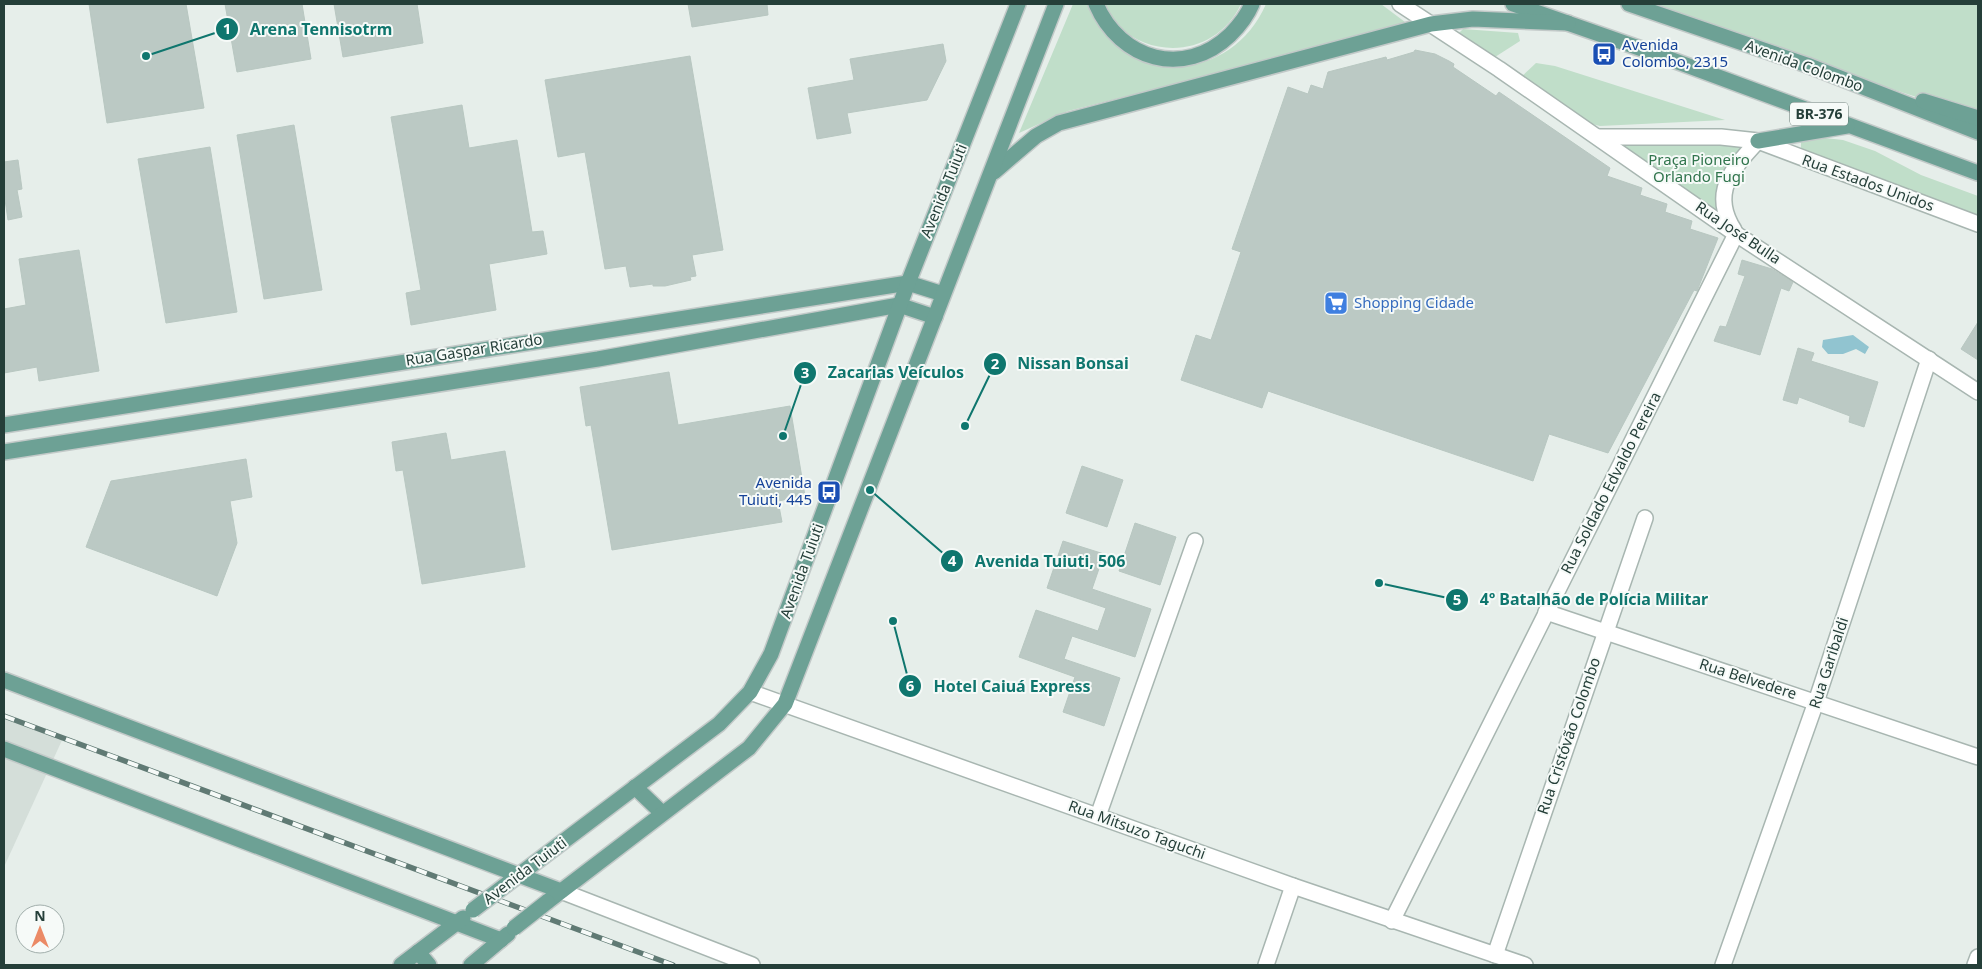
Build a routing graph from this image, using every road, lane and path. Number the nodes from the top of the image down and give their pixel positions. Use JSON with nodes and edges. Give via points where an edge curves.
{"nodes":[{"id":1,"x":1018,"y":4,"type":"edge"},
{"id":2,"x":1056,"y":4,"type":"edge"},
{"id":3,"x":1096,"y":4,"type":"edge"},
{"id":4,"x":1252,"y":4,"type":"edge"},
{"id":5,"x":1400,"y":4,"type":"edge"},
{"id":6,"x":1514,"y":4,"type":"edge"},
{"id":7,"x":1629,"y":4,"type":"edge"},
{"id":8,"x":1568,"y":23,"type":"junction"},
{"id":9,"x":1431,"y":24,"type":"junction"},
{"id":10,"x":1807,"y":65,"type":"junction"},
{"id":11,"x":1978,"y":118,"type":"edge"},
{"id":12,"x":1850,"y":126,"type":"junction"},
{"id":13,"x":1978,"y":132,"type":"edge"},
{"id":14,"x":1599,"y":137,"type":"junction"},
{"id":15,"x":1758,"y":141,"type":"junction"},
{"id":16,"x":1978,"y":173,"type":"edge"},
{"id":17,"x":991,"y":174,"type":"junction"},
{"id":18,"x":1978,"y":224,"type":"edge"},
{"id":19,"x":1736,"y":234,"type":"junction"},
{"id":20,"x":908,"y":283,"type":"junction"},
{"id":21,"x":845,"y":293,"type":"junction"},
{"id":22,"x":944,"y":294,"type":"junction"},
{"id":23,"x":899,"y":306,"type":"junction"},
{"id":24,"x":848,"y":314,"type":"junction"},
{"id":25,"x":935,"y":317,"type":"junction"},
{"id":26,"x":1929,"y":359,"type":"junction"},
{"id":27,"x":1978,"y":392,"type":"edge"},
{"id":28,"x":52,"y":417,"type":"junction"},
{"id":29,"x":4,"y":425,"type":"edge"},
{"id":30,"x":56,"y":443,"type":"junction"},
{"id":31,"x":4,"y":452,"type":"edge"},
{"id":32,"x":1645,"y":518,"type":"dead end"},
{"id":33,"x":1195,"y":541,"type":"dead end"},
{"id":34,"x":1546,"y":612,"type":"junction"},
{"id":35,"x":1604,"y":632,"type":"junction"},
{"id":36,"x":4,"y":680,"type":"edge"},
{"id":37,"x":750,"y":692,"type":"junction"},
{"id":38,"x":1816,"y":702,"type":"junction"},
{"id":39,"x":786,"y":704,"type":"junction"},
{"id":40,"x":4,"y":749,"type":"edge"},
{"id":41,"x":1978,"y":757,"type":"edge"},
{"id":42,"x":635,"y":787,"type":"junction"},
{"id":43,"x":662,"y":813,"type":"junction"},
{"id":44,"x":1098,"y":816,"type":"junction"},
{"id":45,"x":520,"y":875,"type":"junction"},
{"id":46,"x":1293,"y":886,"type":"junction"},
{"id":47,"x":561,"y":891,"type":"junction"},
{"id":48,"x":1392,"y":921,"type":"junction"},
{"id":49,"x":458,"y":922,"type":"junction"},
{"id":50,"x":501,"y":940,"type":"junction"},
{"id":51,"x":418,"y":952,"type":"junction"},
{"id":52,"x":1495,"y":955,"type":"junction"},
{"id":53,"x":1978,"y":957,"type":"edge"},
{"id":54,"x":400,"y":965,"type":"edge"},
{"id":55,"x":429,"y":965,"type":"edge"},
{"id":56,"x":470,"y":965,"type":"edge"},
{"id":57,"x":752,"y":965,"type":"edge"},
{"id":58,"x":1266,"y":965,"type":"edge"},
{"id":59,"x":1525,"y":965,"type":"edge"},
{"id":60,"x":1723,"y":965,"type":"edge"},
{"id":61,"x":1975,"y":965,"type":"edge"}],
"edges":[{"from":1,"to":20,"type":"main road","name":"Avenida Tuiuti"},
{"from":2,"to":17,"type":"main road","name":"Avenida Tuiuti"},
{"from":3,"to":4,"type":"main road","via":[[1115,35],[1137,50],[1156,58],[1181,59],[1202,54],[1219,44],[1238,27]]},
{"from":5,"to":9,"type":"street","name":"Rua José Bulla"},
{"from":6,"to":8,"type":"main road","number":"BR-376"},
{"from":7,"to":10,"type":"main road","name":"Avenida Colombo","number":"BR-376"},
{"from":8,"to":9,"type":"main road","via":[[1473,18]]},
{"from":8,"to":12,"type":"main road","number":"BR-376"},
{"from":9,"to":14,"type":"street","name":"Rua José Bulla"},
{"from":9,"to":17,"type":"main road","via":[[1059,123],[1030,140]]},
{"from":10,"to":11,"type":"main road"},
{"from":10,"to":13,"type":"main road","name":"Avenida Colombo","number":"BR-376"},
{"from":12,"to":15,"type":"main road"},
{"from":12,"to":16,"type":"main road","number":"BR-376"},
{"from":14,"to":15,"type":"street","via":[[1721,137]]},
{"from":14,"to":19,"type":"street","name":"Rua José Bulla"},
{"from":15,"to":18,"type":"street","name":"Rua Estados Unidos"},
{"from":15,"to":19,"type":"street","via":[[1729,176],[1724,193],[1727,219]]},
{"from":17,"to":22,"type":"main road","name":"Avenida Tuiuti"},
{"from":19,"to":26,"type":"street","name":"Rua José Bulla"},
{"from":19,"to":34,"type":"street","name":"Rua Soldado Edvaldo Pereira"},
{"from":20,"to":21,"type":"main road","name":"Rua Gaspar Ricardo"},
{"from":20,"to":22,"type":"main road","name":"Rua Gaspar Ricardo"},
{"from":20,"to":23,"type":"main road","name":"Avenida Tuiuti"},
{"from":21,"to":24,"type":"main road"},
{"from":21,"to":28,"type":"main road","name":"Rua Gaspar Ricardo"},
{"from":22,"to":25,"type":"main road","name":"Avenida Tuiuti"},
{"from":23,"to":24,"type":"main road","name":"Rua Gaspar Ricardo"},
{"from":23,"to":25,"type":"main road","name":"Rua Gaspar Ricardo"},
{"from":23,"to":37,"type":"main road","name":"Avenida Tuiuti","via":[[771,654]]},
{"from":24,"to":30,"type":"main road","name":"Rua Gaspar Ricardo","via":[[606,357]]},
{"from":25,"to":39,"type":"main road","name":"Avenida Tuiuti"},
{"from":26,"to":27,"type":"street","name":"Rua José Bulla"},
{"from":26,"to":38,"type":"street","name":"Rua Garibaldi"},
{"from":28,"to":29,"type":"main road","name":"Rua Gaspar Ricardo"},
{"from":28,"to":30,"type":"main road"},
{"from":30,"to":31,"type":"main road","name":"Rua Gaspar Ricardo"},
{"from":32,"to":35,"type":"street","name":"Rua Cristóvão Colombo"},
{"from":33,"to":44,"type":"street"},
{"from":34,"to":35,"type":"street","name":"Rua Belvedere"},
{"from":34,"to":48,"type":"street","name":"Rua Soldado Edvaldo Pereira"},
{"from":35,"to":38,"type":"street","name":"Rua Belvedere"},
{"from":35,"to":52,"type":"street","name":"Rua Cristóvão Colombo"},
{"from":36,"to":45,"type":"main road"},
{"from":37,"to":39,"type":"street","name":"Rua Mitsuzo Taguchi"},
{"from":37,"to":42,"type":"main road","name":"Avenida Tuiuti","via":[[719,724]]},
{"from":38,"to":41,"type":"street","name":"Rua Belvedere"},
{"from":38,"to":60,"type":"street","name":"Rua Garibaldi"},
{"from":39,"to":43,"type":"main road","name":"Avenida Tuiuti","via":[[749,748]]},
{"from":39,"to":44,"type":"street","name":"Rua Mitsuzo Taguchi"},
{"from":40,"to":49,"type":"main road"},
{"from":42,"to":43,"type":"main road"},
{"from":42,"to":45,"type":"main road","name":"Avenida Tuiuti"},
{"from":43,"to":47,"type":"main road","name":"Avenida Tuiuti"},
{"from":44,"to":46,"type":"street","name":"Rua Mitsuzo Taguchi"},
{"from":45,"to":47,"type":"main road"},
{"from":45,"to":49,"type":"main road","name":"Avenida Tuiuti","bridge":true},
{"from":46,"to":48,"type":"street","name":"Rua Mitsuzo Taguchi"},
{"from":46,"to":58,"type":"street"},
{"from":47,"to":50,"type":"main road","name":"Avenida Tuiuti","bridge":true},
{"from":47,"to":57,"type":"street"},
{"from":48,"to":52,"type":"street","name":"Rua Mitsuzo Taguchi"},
{"from":49,"to":50,"type":"main road"},
{"from":49,"to":51,"type":"main road","name":"Avenida Tuiuti"},
{"from":50,"to":56,"type":"main road","name":"Avenida Tuiuti"},
{"from":51,"to":54,"type":"main road","name":"Avenida Tuiuti"},
{"from":51,"to":55,"type":"main road"},
{"from":52,"to":59,"type":"street","name":"Rua Mitsuzo Taguchi"},
{"from":53,"to":61,"type":"street"}]}
